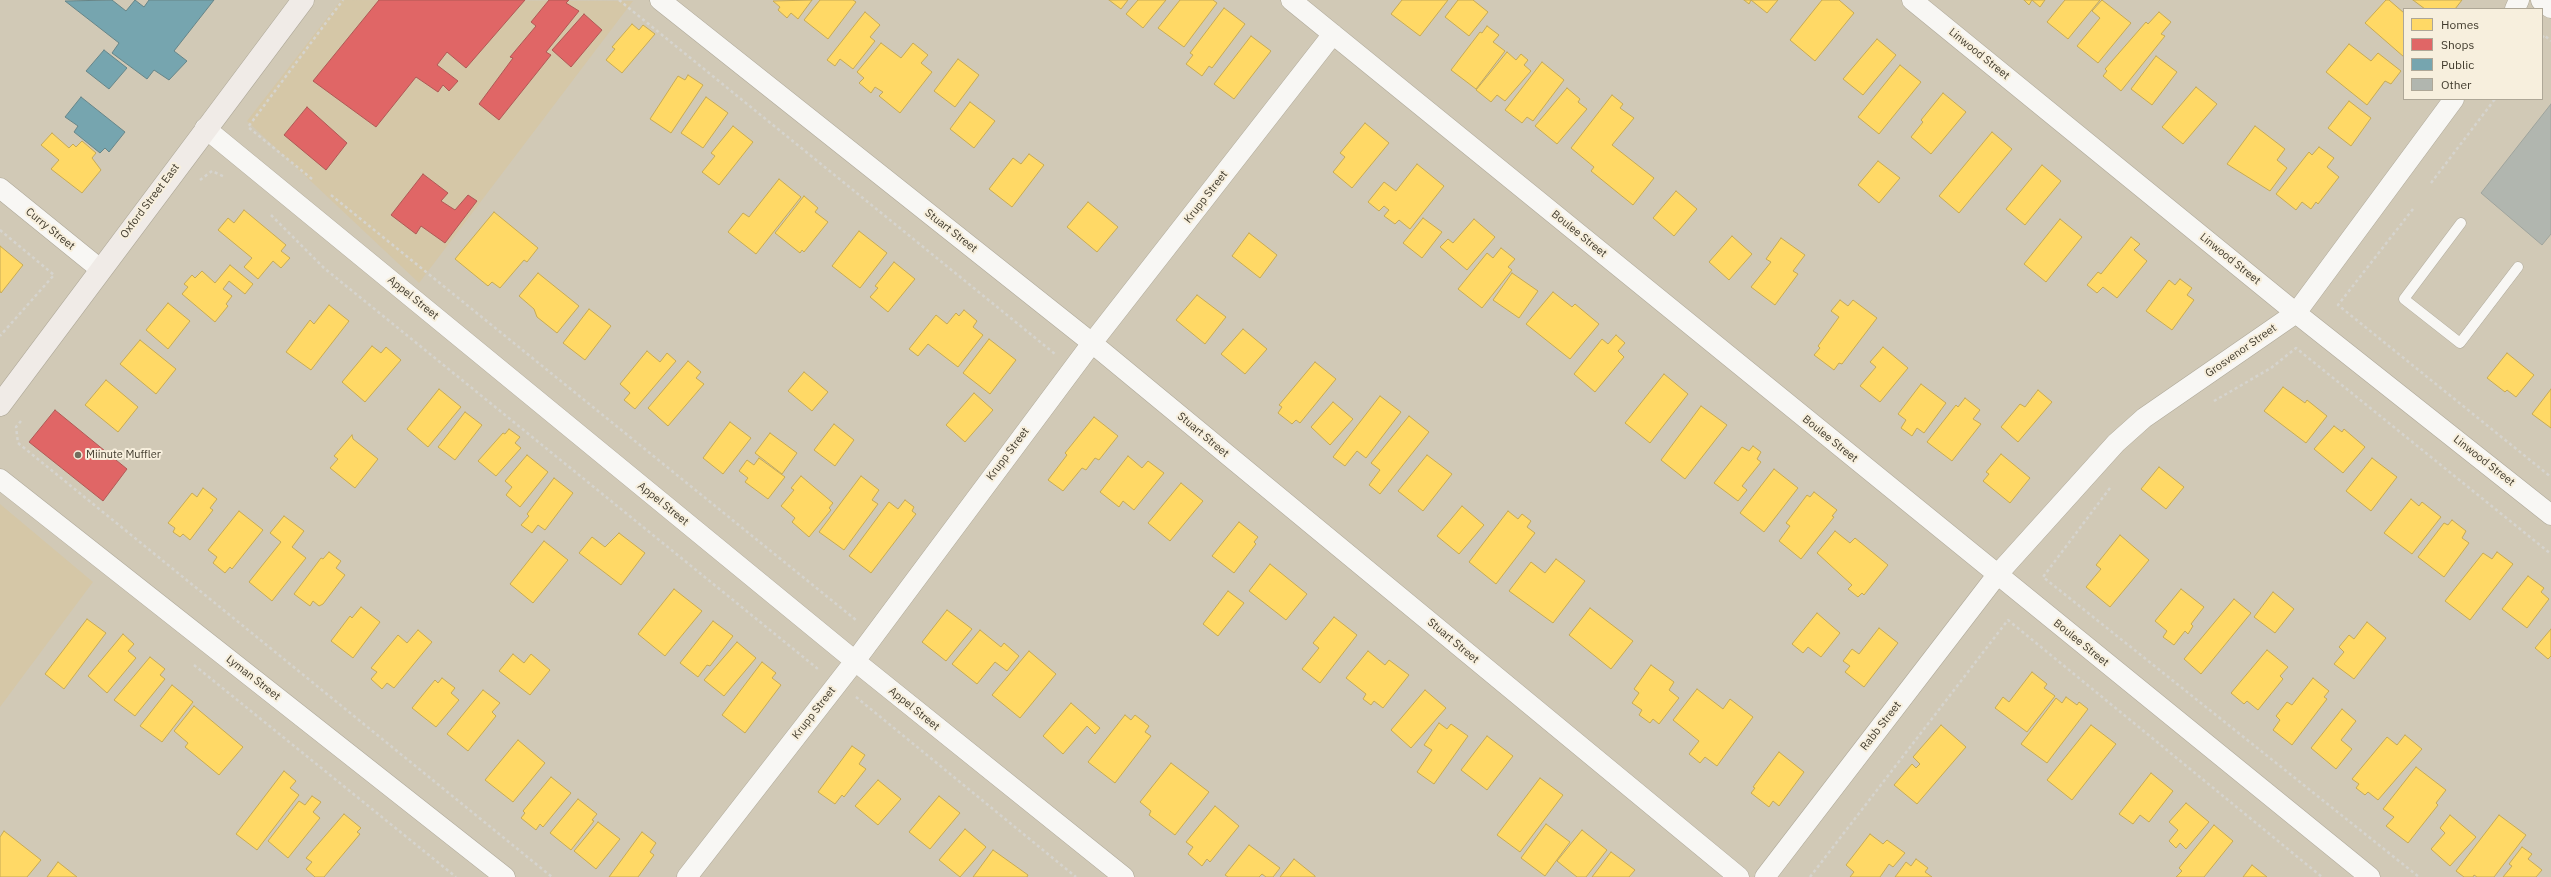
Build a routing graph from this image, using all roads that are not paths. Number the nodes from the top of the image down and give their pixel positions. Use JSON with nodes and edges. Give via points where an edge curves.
{"nodes":[{"id":1,"x":302,"y":0,"type":"edge"},
{"id":2,"x":660,"y":0,"type":"edge"},
{"id":3,"x":1291,"y":0,"type":"edge"},
{"id":4,"x":1912,"y":0,"type":"edge"},
{"id":5,"x":2542,"y":0,"type":"edge"},
{"id":6,"x":2551,"y":7,"type":"edge"},
{"id":7,"x":1334,"y":34,"type":"junction"},
{"id":8,"x":2453,"y":100,"type":"edge"},
{"id":9,"x":205,"y":128,"type":"junction"},
{"id":10,"x":0,"y":188,"type":"edge"},
{"id":11,"x":2461,"y":223,"type":"dead end"},
{"id":12,"x":2518,"y":267,"type":"dead end"},
{"id":13,"x":100,"y":269,"type":"junction"},
{"id":14,"x":2296,"y":313,"type":"junction"},
{"id":15,"x":1092,"y":343,"type":"junction"},
{"id":16,"x":0,"y":405,"type":"edge"},
{"id":17,"x":0,"y":479,"type":"edge"},
{"id":18,"x":2551,"y":515,"type":"edge"},
{"id":19,"x":1997,"y":575,"type":"junction"},
{"id":20,"x":855,"y":660,"type":"junction"},
{"id":21,"x":505,"y":877,"type":"edge"},
{"id":22,"x":687,"y":877,"type":"edge"},
{"id":23,"x":1124,"y":877,"type":"edge"},
{"id":24,"x":1739,"y":877,"type":"edge"},
{"id":25,"x":1766,"y":877,"type":"edge"},
{"id":26,"x":2370,"y":877,"type":"edge"}],
"edges":[{"from":1,"to":9,"type":"main road","name":"Oxford Street East"},
{"from":2,"to":15,"type":"street","name":"Stuart Street"},
{"from":3,"to":7,"type":"street","name":"Boulee Street"},
{"from":4,"to":14,"type":"street","name":"Linwood Street"},
{"from":5,"to":6,"type":"street"},
{"from":7,"to":15,"type":"street","name":"Krupp Street"},
{"from":7,"to":19,"type":"street","name":"Boulee Street"},
{"from":8,"to":14,"type":"street","name":"Grosvenor Street"},
{"from":9,"to":13,"type":"main road","name":"Oxford Street East"},
{"from":9,"to":20,"type":"street","name":"Appel Street"},
{"from":10,"to":13,"type":"street","name":"Curry Street"},
{"from":11,"to":12,"type":"lane","via":[[2404,299],[2460,343]]},
{"from":13,"to":16,"type":"main road","name":"Oxford Street East"},
{"from":14,"to":18,"type":"street","name":"Linwood Street"},
{"from":14,"to":19,"type":"street","name":"Grosvenor Street","via":[[2144,418],[2116,443]]},
{"from":15,"to":20,"type":"street","name":"Krupp Street"},
{"from":15,"to":24,"type":"street","name":"Stuart Street"},
{"from":17,"to":21,"type":"street","name":"Lyman Street"},
{"from":19,"to":25,"type":"street","name":"Rabb Street"},
{"from":19,"to":26,"type":"street","name":"Boulee Street"},
{"from":20,"to":22,"type":"street","name":"Krupp Street"},
{"from":20,"to":23,"type":"street","name":"Appel Street"}]}
